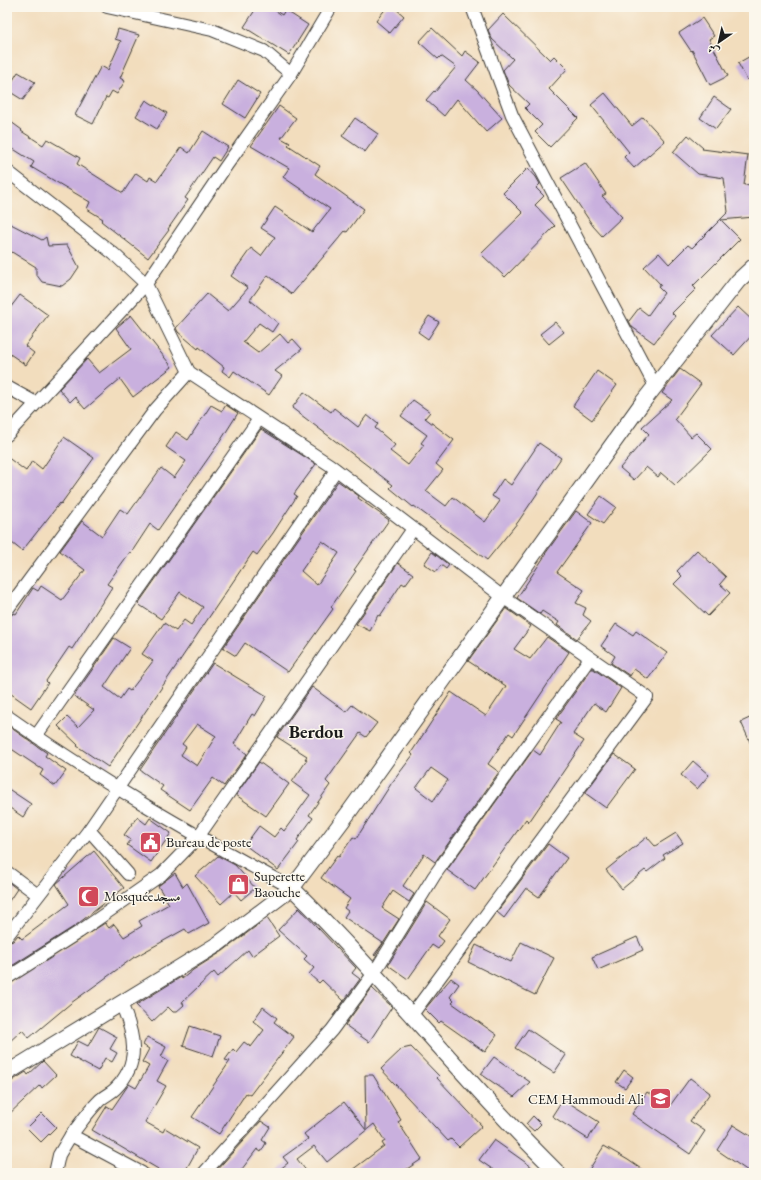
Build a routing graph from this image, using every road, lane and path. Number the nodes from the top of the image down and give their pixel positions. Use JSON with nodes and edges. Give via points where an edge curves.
{"nodes":[{"id":1,"x":107,"y":7,"type":"edge"},
{"id":2,"x":331,"y":7,"type":"edge"},
{"id":3,"x":472,"y":7,"type":"edge"},
{"id":4,"x":291,"y":74,"type":"junction"},
{"id":5,"x":7,"y":171,"type":"edge"},
{"id":6,"x":754,"y":266,"type":"edge"},
{"id":7,"x":146,"y":284,"type":"junction"},
{"id":8,"x":189,"y":372,"type":"junction"},
{"id":9,"x":655,"y":386,"type":"junction"},
{"id":10,"x":7,"y":387,"type":"edge"},
{"id":11,"x":36,"y":403,"type":"junction"},
{"id":12,"x":259,"y":419,"type":"junction"},
{"id":13,"x":7,"y":435,"type":"edge"},
{"id":14,"x":336,"y":470,"type":"junction"},
{"id":15,"x":413,"y":529,"type":"junction"},
{"id":16,"x":503,"y":597,"type":"junction"},
{"id":17,"x":7,"y":610,"type":"edge"},
{"id":18,"x":590,"y":658,"type":"junction"},
{"id":19,"x":7,"y":716,"type":"edge"},
{"id":20,"x":36,"y":736,"type":"junction"},
{"id":21,"x":118,"y":788,"type":"junction"},
{"id":22,"x":89,"y":830,"type":"junction"},
{"id":23,"x":198,"y":837,"type":"junction"},
{"id":24,"x":7,"y":872,"type":"edge"},
{"id":25,"x":128,"y":874,"type":"dead end"},
{"id":26,"x":292,"y":888,"type":"junction"},
{"id":27,"x":38,"y":894,"type":"junction"},
{"id":28,"x":7,"y":936,"type":"edge"},
{"id":29,"x":374,"y":973,"type":"junction"},
{"id":30,"x":7,"y":978,"type":"edge"},
{"id":31,"x":121,"y":1003,"type":"junction"},
{"id":32,"x":411,"y":1016,"type":"junction"},
{"id":33,"x":7,"y":1073,"type":"edge"},
{"id":34,"x":71,"y":1135,"type":"junction"},
{"id":35,"x":56,"y":1173,"type":"edge"},
{"id":36,"x":142,"y":1173,"type":"edge"},
{"id":37,"x":204,"y":1173,"type":"edge"},
{"id":38,"x":558,"y":1173,"type":"edge"}],
"edges":[{"from":1,"to":4,"type":"street","via":[[212,30],[264,51]]},
{"from":2,"to":4,"type":"street"},
{"from":3,"to":9,"type":"street","via":[[512,115]]},
{"from":4,"to":7,"type":"street"},
{"from":5,"to":7,"type":"street","via":[[114,254]]},
{"from":6,"to":9,"type":"main road","via":[[738,281]]},
{"from":7,"to":8,"type":"street"},
{"from":7,"to":11,"type":"street"},
{"from":8,"to":12,"type":"street"},
{"from":8,"to":17,"type":"street","via":[[154,410]]},
{"from":9,"to":16,"type":"main road"},
{"from":10,"to":11,"type":"street"},
{"from":11,"to":13,"type":"street"},
{"from":12,"to":14,"type":"street"},
{"from":12,"to":20,"type":"street"},
{"from":14,"to":15,"type":"street"},
{"from":14,"to":21,"type":"street"},
{"from":15,"to":16,"type":"street"},
{"from":15,"to":23,"type":"street"},
{"from":16,"to":18,"type":"street"},
{"from":16,"to":26,"type":"main road"},
{"from":18,"to":29,"type":"street","via":[[434,876]]},
{"from":18,"to":32,"type":"street","via":[[647,697]]},
{"from":19,"to":20,"type":"street"},
{"from":20,"to":21,"type":"street"},
{"from":21,"to":22,"type":"street"},
{"from":21,"to":23,"type":"street"},
{"from":22,"to":25,"type":"street"},
{"from":22,"to":27,"type":"street"},
{"from":23,"to":26,"type":"street"},
{"from":23,"to":30,"type":"street","via":[[161,875]]},
{"from":24,"to":27,"type":"street"},
{"from":26,"to":29,"type":"main road"},
{"from":26,"to":31,"type":"main road","via":[[218,944]]},
{"from":27,"to":28,"type":"street"},
{"from":29,"to":32,"type":"main road"},
{"from":29,"to":37,"type":"street","via":[[332,1030]]},
{"from":31,"to":33,"type":"main road"},
{"from":31,"to":34,"type":"street","via":[[131,1027],[134,1046],[128,1071],[116,1089],[99,1100]]},
{"from":32,"to":38,"type":"main road"},
{"from":34,"to":35,"type":"street","via":[[59,1155]]},
{"from":34,"to":36,"type":"street"}]}
